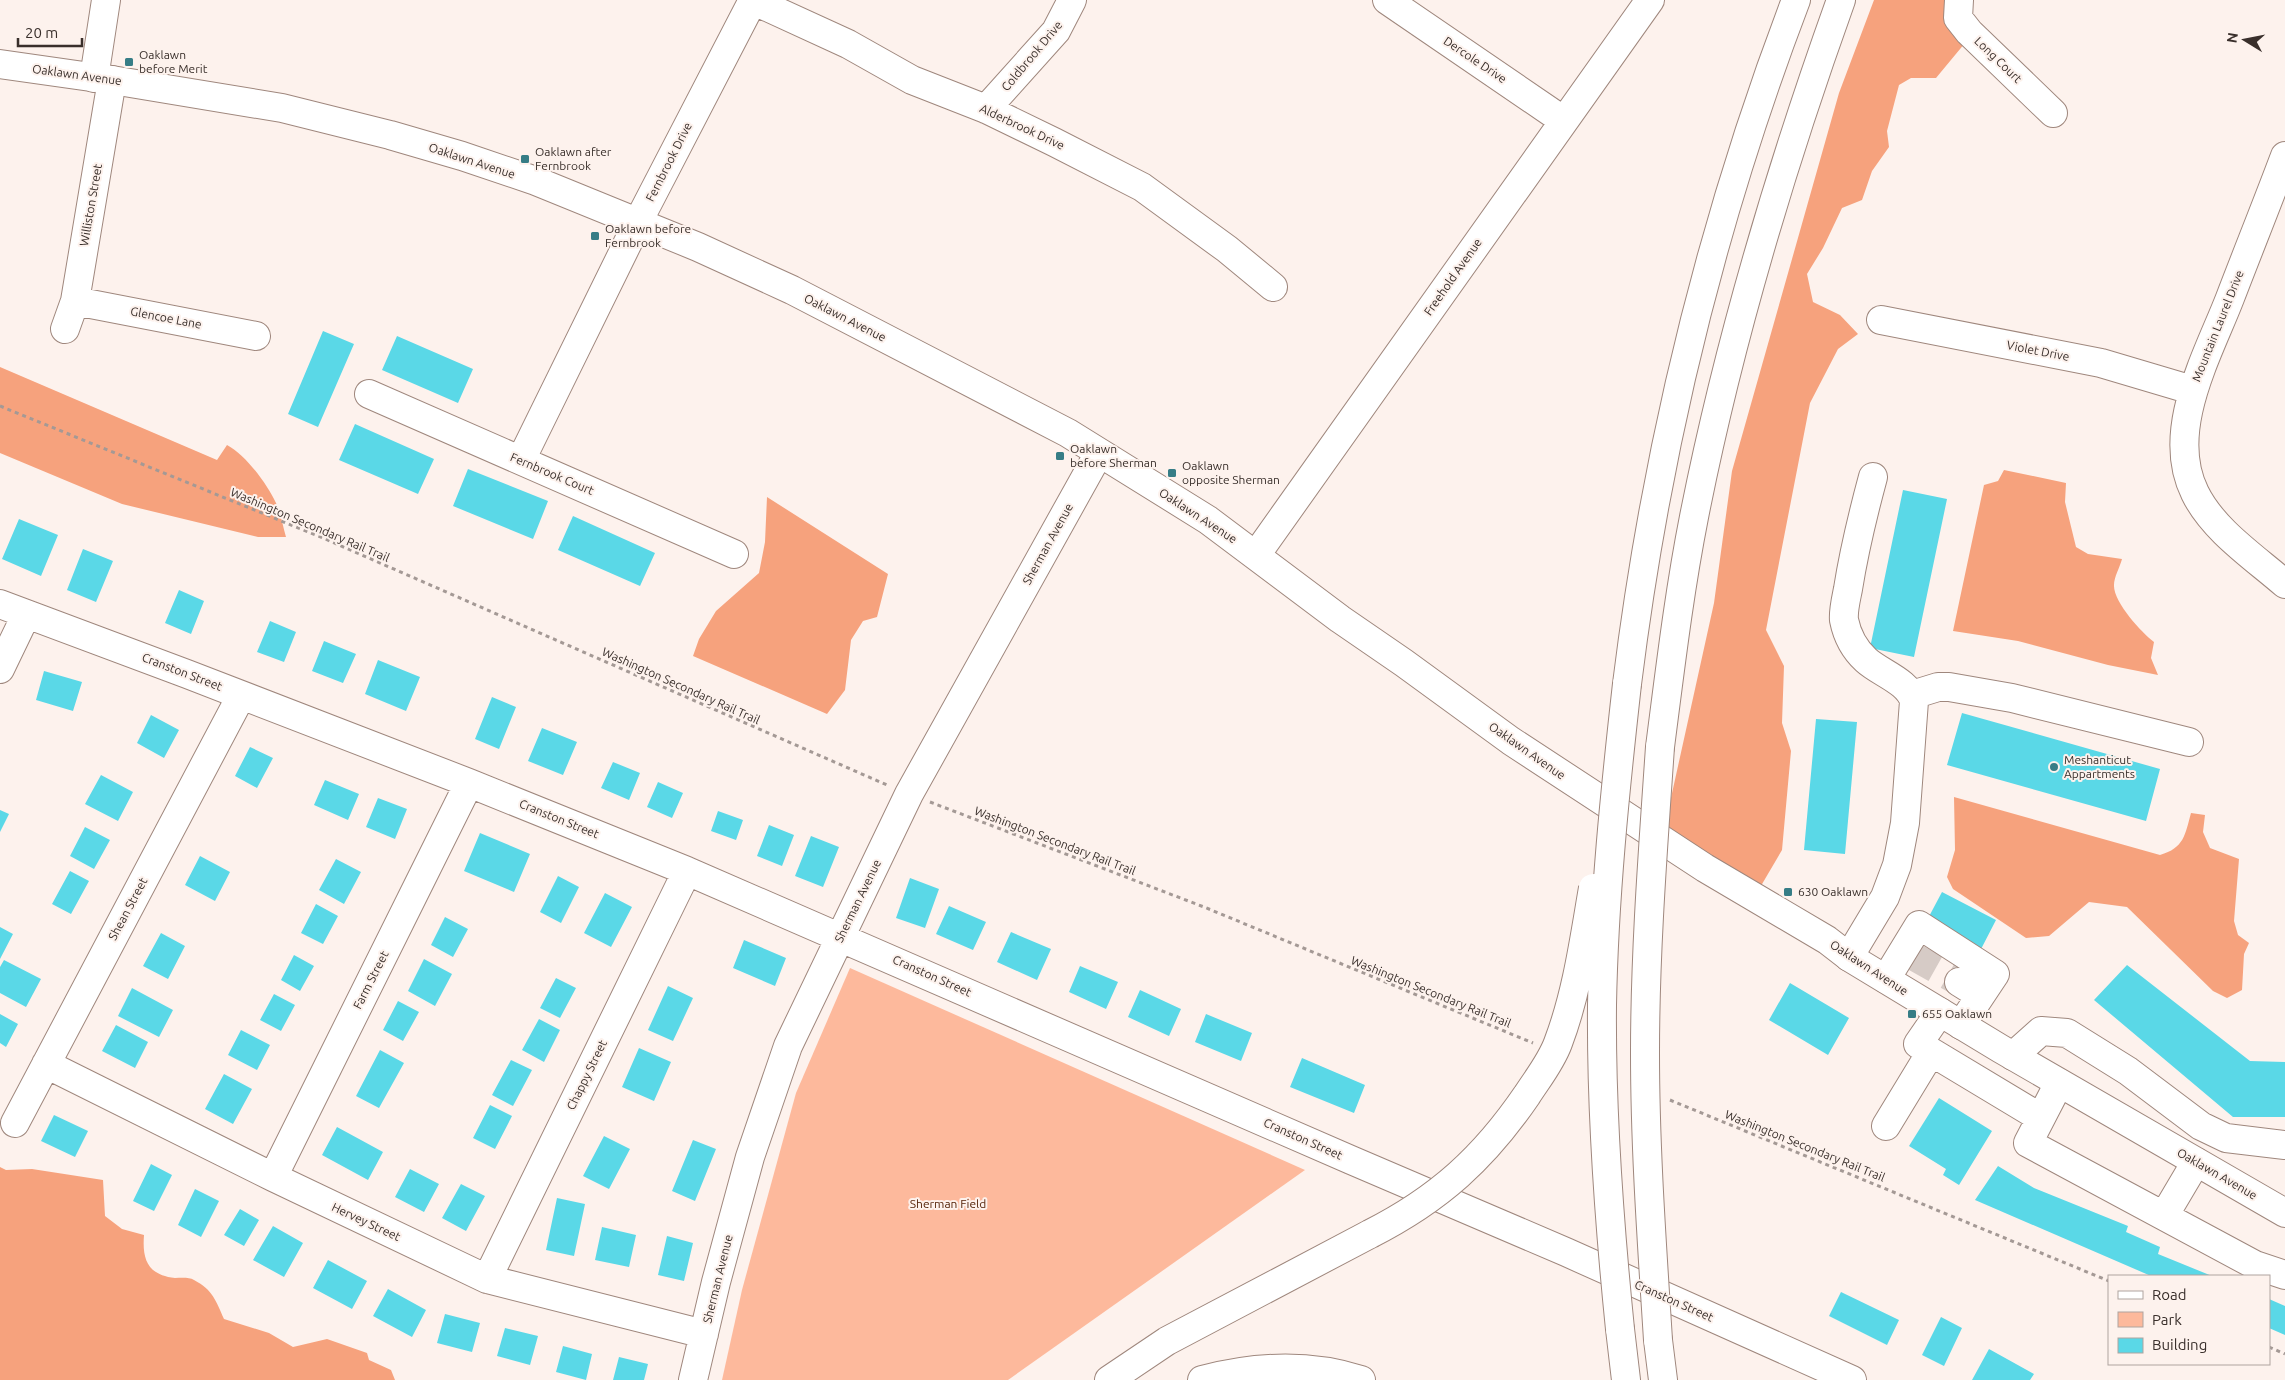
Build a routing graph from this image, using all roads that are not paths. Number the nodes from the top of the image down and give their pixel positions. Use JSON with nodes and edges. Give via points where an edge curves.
{"nodes":[{"id":1,"x":106,"y":0,"type":"edge"},
{"id":2,"x":753,"y":0,"type":"edge"},
{"id":3,"x":1072,"y":0,"type":"edge"},
{"id":4,"x":1387,"y":0,"type":"edge"},
{"id":5,"x":1650,"y":0,"type":"edge"},
{"id":6,"x":1796,"y":0,"type":"edge"},
{"id":7,"x":1841,"y":0,"type":"edge"},
{"id":8,"x":1959,"y":0,"type":"edge"},
{"id":9,"x":0,"y":64,"type":"edge"},
{"id":10,"x":103,"y":79,"type":"junction"},
{"id":11,"x":986,"y":109,"type":"junction"},
{"id":12,"x":2053,"y":113,"type":"dead end"},
{"id":13,"x":1564,"y":121,"type":"junction"},
{"id":14,"x":2285,"y":156,"type":"edge"},
{"id":15,"x":638,"y":222,"type":"junction"},
{"id":16,"x":1273,"y":287,"type":"dead end"},
{"id":17,"x":75,"y":301,"type":"junction"},
{"id":18,"x":1881,"y":320,"type":"dead end"},
{"id":19,"x":65,"y":329,"type":"dead end"},
{"id":20,"x":256,"y":336,"type":"dead end"},
{"id":21,"x":2192,"y":390,"type":"junction"},
{"id":22,"x":369,"y":394,"type":"dead end"},
{"id":23,"x":1099,"y":453,"type":"junction"},
{"id":24,"x":521,"y":460,"type":"junction"},
{"id":25,"x":1873,"y":477,"type":"dead end"},
{"id":26,"x":734,"y":554,"type":"dead end"},
{"id":27,"x":1256,"y":555,"type":"junction"},
{"id":28,"x":2285,"y":584,"type":"edge"},
{"id":29,"x":0,"y":604,"type":"edge"},
{"id":30,"x":26,"y":614,"type":"junction"},
{"id":31,"x":0,"y":669,"type":"edge"},
{"id":32,"x":1627,"y":684,"type":"junction"},
{"id":33,"x":1912,"y":695,"type":"junction"},
{"id":34,"x":241,"y":696,"type":"junction"},
{"id":35,"x":2189,"y":742,"type":"dead end"},
{"id":36,"x":469,"y":783,"type":"junction"},
{"id":37,"x":687,"y":871,"type":"junction"},
{"id":38,"x":841,"y":937,"type":"junction"},
{"id":39,"x":1850,"y":957,"type":"junction"},
{"id":40,"x":1886,"y":979,"type":"junction"},
{"id":41,"x":1950,"y":1018,"type":"junction"},
{"id":42,"x":1931,"y":1052,"type":"junction"},
{"id":43,"x":2015,"y":1057,"type":"junction"},
{"id":44,"x":46,"y":1064,"type":"junction"},
{"id":45,"x":2059,"y":1083,"type":"junction"},
{"id":46,"x":1995,"y":1091,"type":"junction"},
{"id":47,"x":2041,"y":1118,"type":"junction"},
{"id":48,"x":15,"y":1123,"type":"dead end"},
{"id":49,"x":1886,"y":1126,"type":"dead end"},
{"id":50,"x":2201,"y":1126,"type":"junction"},
{"id":51,"x":2285,"y":1145,"type":"edge"},
{"id":52,"x":2191,"y":1159,"type":"junction"},
{"id":53,"x":272,"y":1177,"type":"junction"},
{"id":54,"x":2285,"y":1213,"type":"edge"},
{"id":55,"x":2164,"y":1216,"type":"junction"},
{"id":56,"x":2285,"y":1275,"type":"edge"},
{"id":57,"x":487,"y":1279,"type":"junction"},
{"id":58,"x":704,"y":1334,"type":"junction"},
{"id":59,"x":1668,"y":1343,"type":"junction"},
{"id":60,"x":1845,"y":1379,"type":"edge"},
{"id":61,"x":693,"y":1380,"type":"edge"},
{"id":62,"x":1109,"y":1380,"type":"edge"},
{"id":63,"x":1202,"y":1380,"type":"edge"},
{"id":64,"x":1360,"y":1380,"type":"edge"},
{"id":65,"x":1626,"y":1380,"type":"edge"},
{"id":66,"x":1663,"y":1380,"type":"edge"},
{"id":67,"x":1681,"y":1380,"type":"edge"}],
"edges":[{"from":1,"to":10,"type":"main road","name":"Williston Street"},
{"from":2,"to":11,"type":"main road","name":"Alderbrook Drive","via":[[848,44],[912,80]]},
{"from":2,"to":15,"type":"main road","name":"Fernbrook Drive"},
{"from":3,"to":11,"type":"main road","name":"Coldbrook Drive","via":[[1056,31]]},
{"from":4,"to":13,"type":"main road","name":"Dercole Drive"},
{"from":5,"to":13,"type":"main road","name":"Freehold Avenue"},
{"from":6,"to":32,"type":"main road","via":[[1743,156],[1686,361],[1650,528]]},
{"from":7,"to":59,"type":"main road","bridge":true,"via":[[1782,171],[1725,377],[1680,595],[1660,747],[1646,980],[1646,1145]]},
{"from":8,"to":12,"type":"main road","name":"Long Court","via":[[1958,18],[1969,32]]},
{"from":9,"to":10,"type":"main road","name":"Oaklawn Avenue"},
{"from":10,"to":15,"type":"main road","name":"Oaklawn Avenue","via":[[282,108],[390,135],[526,178]]},
{"from":10,"to":17,"type":"main road","name":"Williston Street"},
{"from":11,"to":16,"type":"main road","name":"Alderbrook Drive","via":[[1142,187]]},
{"from":13,"to":27,"type":"main road","name":"Freehold Avenue"},
{"from":14,"to":21,"type":"main road","name":"Mountain Laurel Drive"},
{"from":15,"to":23,"type":"main road","name":"Oaklawn Avenue","via":[[792,290],[1043,420]]},
{"from":15,"to":24,"type":"main road","name":"Fernbrook Drive"},
{"from":17,"to":19,"type":"main road","name":"Williston Street"},
{"from":17,"to":20,"type":"main road","name":"Glencoe Lane"},
{"from":18,"to":21,"type":"main road","name":"Violet Drive","via":[[2101,363]]},
{"from":21,"to":28,"type":"main road","name":"Mountain Laurel Drive","via":[[2186,433],[2186,464],[2196,495],[2215,523]]},
{"from":22,"to":24,"type":"main road","name":"Fernbrook Court"},
{"from":23,"to":27,"type":"main road","name":"Oaklawn Avenue","via":[[1208,520]]},
{"from":23,"to":38,"type":"main road","name":"Sherman Avenue","via":[[909,794]]},
{"from":24,"to":26,"type":"main road","name":"Fernbrook Court"},
{"from":25,"to":33,"type":"main road","via":[[1859,530],[1844,617],[1848,634],[1859,653]]},
{"from":27,"to":39,"type":"main road","name":"Oaklawn Avenue","via":[[1511,741],[1705,868]]},
{"from":29,"to":30,"type":"main road","name":"Cranston Street"},
{"from":30,"to":31,"type":"main road"},
{"from":30,"to":34,"type":"main road","name":"Cranston Street"},
{"from":32,"to":62,"type":"main road","bridge":true,"via":[[1571,999],[1558,1044],[1520,1105],[1465,1170],[1423,1204],[1167,1341]]},
{"from":32,"to":65,"type":"main road","bridge":true,"via":[[1608,865],[1602,1006],[1608,1207]]},
{"from":33,"to":35,"type":"main road","via":[[1949,687],[2012,698]]},
{"from":33,"to":39,"type":"main road","via":[[1905,823],[1897,865],[1885,897]]},
{"from":34,"to":36,"type":"main road","name":"Cranston Street"},
{"from":34,"to":44,"type":"main road","name":"Shean Street"},
{"from":36,"to":37,"type":"main road","name":"Cranston Street"},
{"from":36,"to":53,"type":"main road","name":"Farm Street"},
{"from":37,"to":38,"type":"main road","name":"Cranston Street"},
{"from":37,"to":57,"type":"main road","name":"Chappy Street"},
{"from":38,"to":58,"type":"main road","name":"Sherman Avenue","via":[[788,1046],[770,1093]]},
{"from":38,"to":60,"type":"main road","name":"Cranston Street","via":[[1566,1252]]},
{"from":39,"to":40,"type":"main road","name":"Oaklawn Avenue"},
{"from":40,"to":41,"type":"main road","name":"Oaklawn Avenue"},
{"from":40,"to":41,"type":"main road","via":[[1908,952],[1919,925],[1995,974],[1969,988]]},
{"from":41,"to":42,"type":"main road","via":[[1918,1044]]},
{"from":41,"to":43,"type":"main road","name":"Oaklawn Avenue"},
{"from":42,"to":46,"type":"main road"},
{"from":42,"to":49,"type":"main road"},
{"from":43,"to":45,"type":"main road","name":"Oaklawn Avenue"},
{"from":43,"to":46,"type":"main road"},
{"from":43,"to":50,"type":"main road","via":[[2041,1031],[2067,1032],[2128,1071]]},
{"from":44,"to":48,"type":"main road","name":"Shean Street"},
{"from":44,"to":53,"type":"main road","name":"Hervey Street"},
{"from":45,"to":47,"type":"main road"},
{"from":45,"to":52,"type":"main road","name":"Oaklawn Avenue"},
{"from":46,"to":47,"type":"main road"},
{"from":47,"to":55,"type":"main road","via":[[2028,1143]]},
{"from":50,"to":51,"type":"main road","via":[[2226,1138]]},
{"from":50,"to":52,"type":"main road"},
{"from":52,"to":54,"type":"main road","name":"Oaklawn Avenue"},
{"from":52,"to":55,"type":"main road"},
{"from":53,"to":57,"type":"main road","name":"Hervey Street"},
{"from":55,"to":56,"type":"main road","via":[[2255,1265]]},
{"from":57,"to":58,"type":"main road","name":"Hervey Street"},
{"from":58,"to":61,"type":"main road","name":"Sherman Avenue"},
{"from":59,"to":66,"type":"main road"},
{"from":59,"to":67,"type":"main road"},
{"from":63,"to":64,"type":"main road","via":[[1252,1369],[1276,1368],[1325,1371]]}]}
